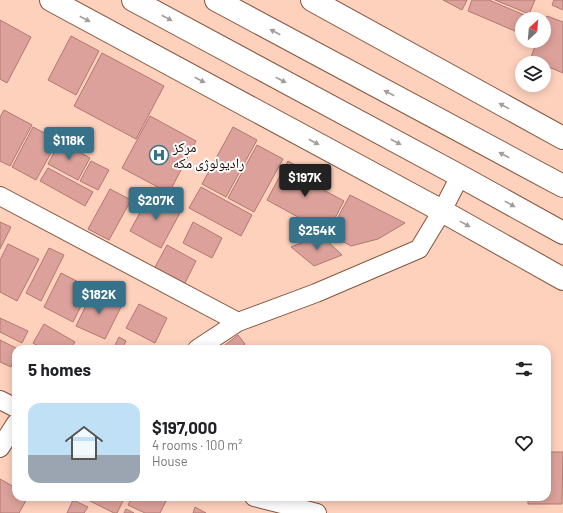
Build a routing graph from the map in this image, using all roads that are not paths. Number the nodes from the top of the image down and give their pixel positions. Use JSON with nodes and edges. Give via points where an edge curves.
{"nodes":[{"id":1,"x":51,"y":0,"type":"edge"},
{"id":2,"x":133,"y":0,"type":"edge"},
{"id":3,"x":216,"y":0,"type":"edge"},
{"id":4,"x":312,"y":0,"type":"edge"},
{"id":5,"x":563,"y":138,"type":"edge"},
{"id":6,"x":460,"y":176,"type":"junction"},
{"id":7,"x":563,"y":186,"type":"edge"},
{"id":8,"x":0,"y":196,"type":"edge"},
{"id":9,"x":442,"y":211,"type":"junction"},
{"id":10,"x":563,"y":233,"type":"edge"},
{"id":11,"x":563,"y":279,"type":"edge"},
{"id":12,"x":238,"y":322,"type":"junction"},
{"id":13,"x":203,"y":345,"type":"edge"},
{"id":14,"x":0,"y":400,"type":"edge"},
{"id":15,"x":12,"y":406,"type":"edge"},
{"id":16,"x":12,"y":429,"type":"edge"},
{"id":17,"x":0,"y":448,"type":"edge"},
{"id":18,"x":270,"y":501,"type":"edge"},
{"id":19,"x":317,"y":513,"type":"edge"}],
"edges":[{"from":1,"to":9,"type":"main road","one_way":true},
{"from":2,"to":6,"type":"main road","one_way":true},
{"from":7,"to":3,"type":"main road","one_way":true},
{"from":5,"to":4,"type":"main road","one_way":true},
{"from":6,"to":9,"type":"street"},
{"from":6,"to":10,"type":"main road","one_way":true},
{"from":8,"to":12,"type":"street"},
{"from":9,"to":11,"type":"main road","one_way":true},
{"from":9,"to":12,"type":"street","via":[[419,249],[316,293]]},
{"from":12,"to":13,"type":"street"},
{"from":14,"to":15,"type":"street"},
{"from":16,"to":17,"type":"street"},
{"from":18,"to":19,"type":"street"}]}
